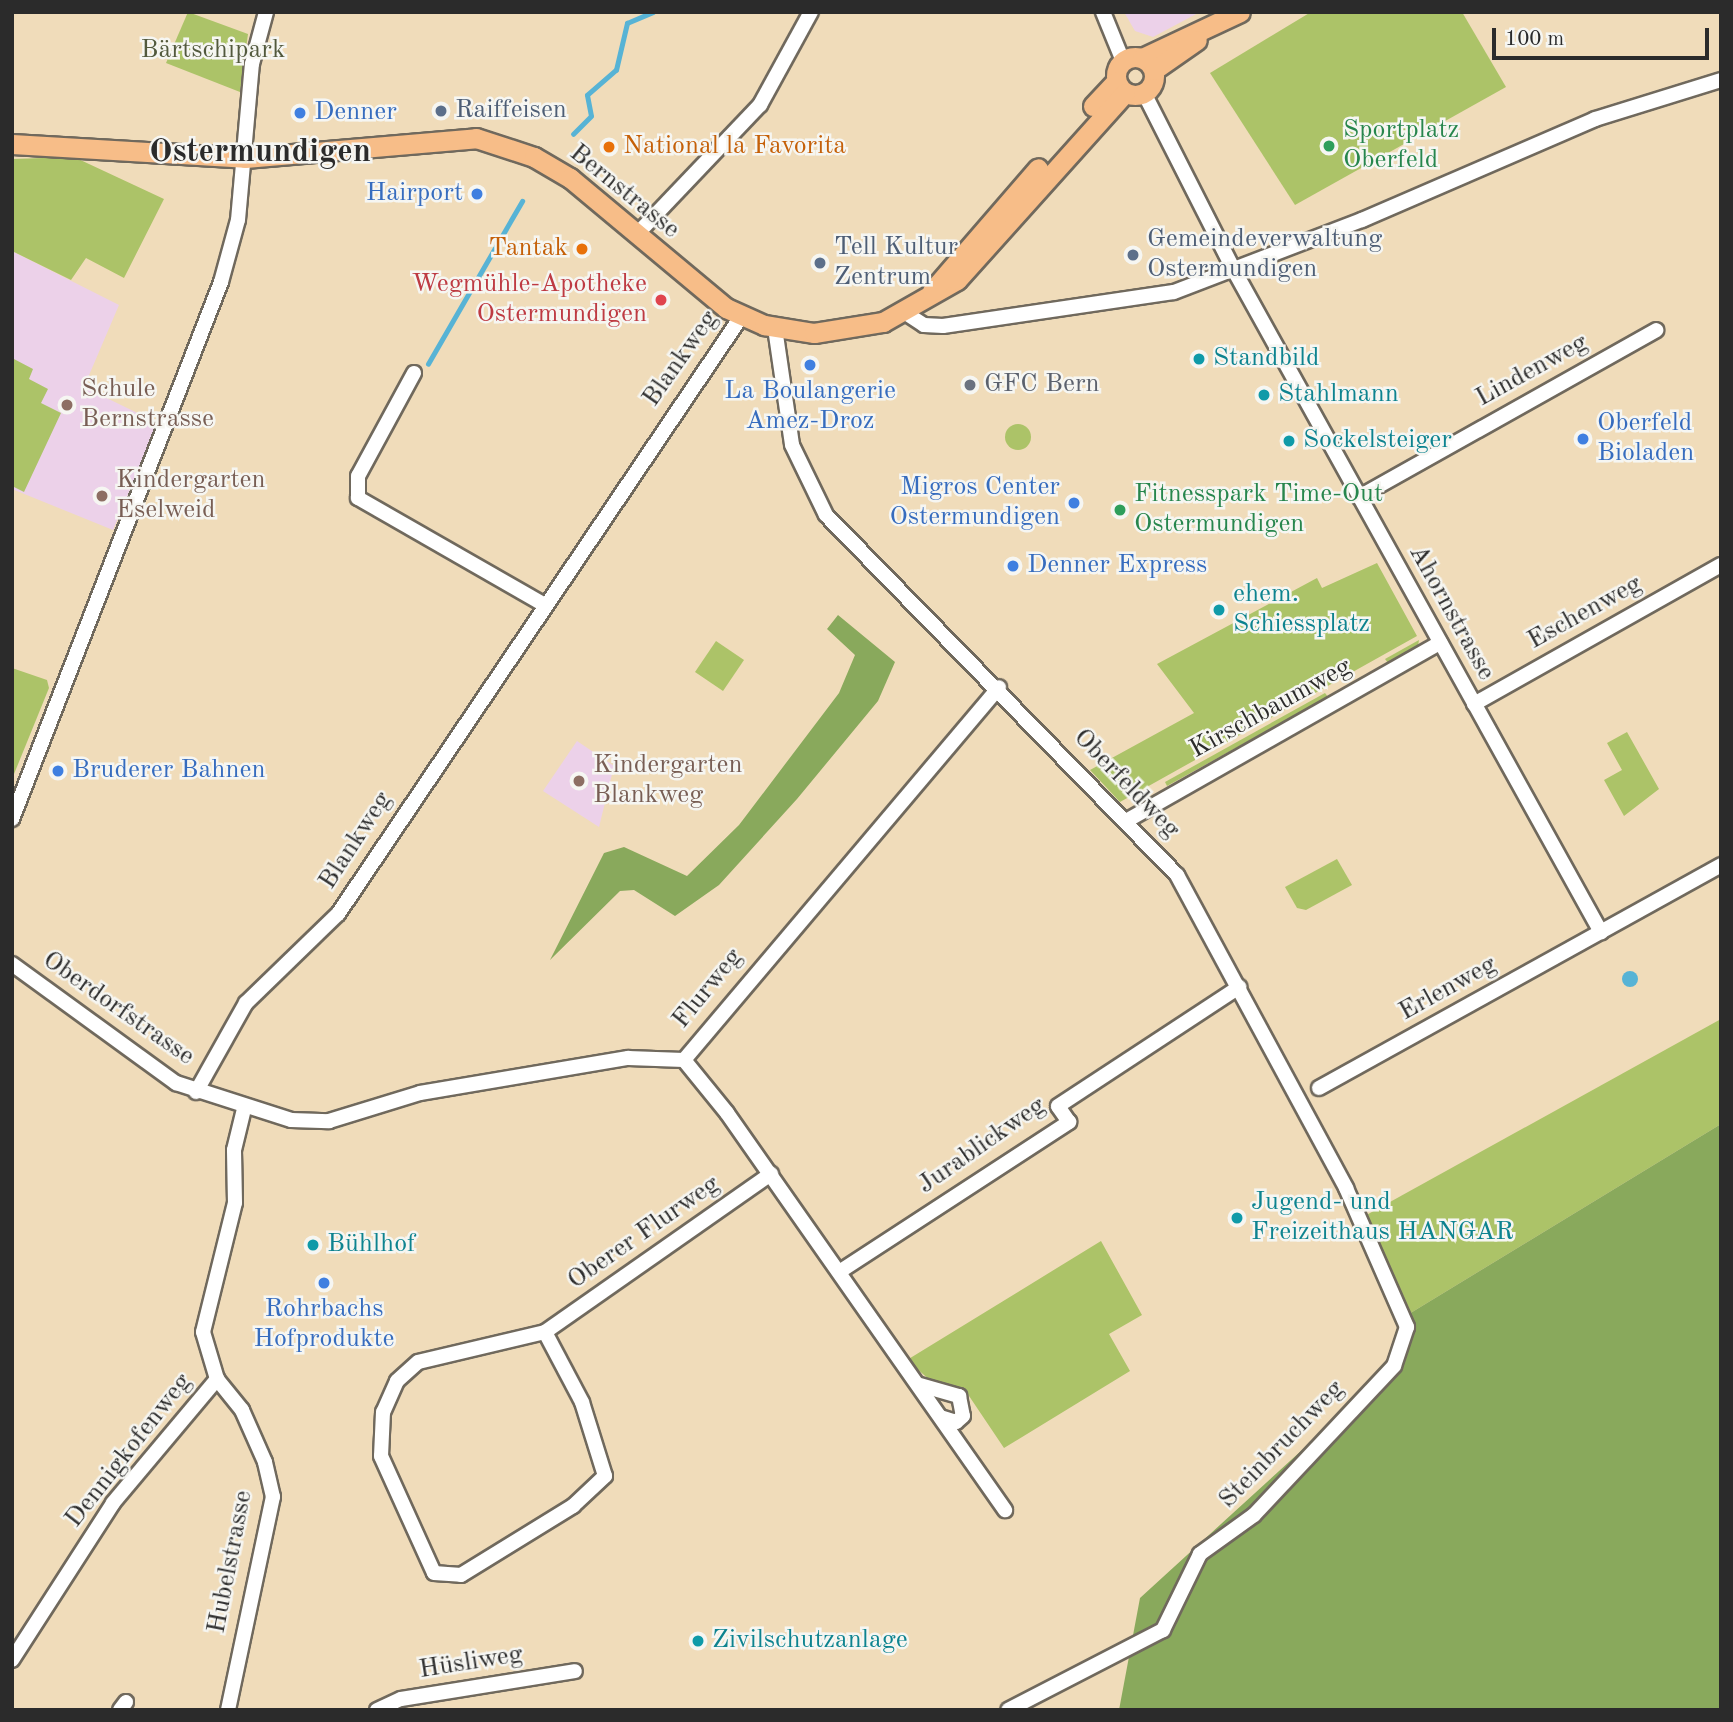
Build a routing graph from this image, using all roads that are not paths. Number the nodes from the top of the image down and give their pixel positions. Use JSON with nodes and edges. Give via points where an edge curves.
{"nodes":[{"id":1,"x":266,"y":12,"type":"edge"},
{"id":2,"x":811,"y":12,"type":"edge"},
{"id":3,"x":1103,"y":12,"type":"edge"},
{"id":4,"x":1240,"y":12,"type":"edge"},
{"id":5,"x":1140,"y":63,"type":"junction"},
{"id":6,"x":1721,"y":80,"type":"edge"},
{"id":7,"x":1128,"y":89,"type":"junction"},
{"id":8,"x":12,"y":144,"type":"edge"},
{"id":9,"x":245,"y":158,"type":"junction"},
{"id":10,"x":638,"y":233,"type":"junction"},
{"id":11,"x":1235,"y":272,"type":"junction"},
{"id":12,"x":904,"y":312,"type":"junction"},
{"id":13,"x":741,"y":317,"type":"junction"},
{"id":14,"x":775,"y":328,"type":"junction"},
{"id":15,"x":1656,"y":330,"type":"dead end"},
{"id":16,"x":414,"y":373,"type":"dead end"},
{"id":17,"x":1359,"y":497,"type":"junction"},
{"id":18,"x":1721,"y":565,"type":"edge"},
{"id":19,"x":545,"y":605,"type":"junction"},
{"id":20,"x":1440,"y":643,"type":"junction"},
{"id":21,"x":999,"y":687,"type":"junction"},
{"id":22,"x":1474,"y":704,"type":"junction"},
{"id":23,"x":12,"y":818,"type":"edge"},
{"id":24,"x":1128,"y":820,"type":"junction"},
{"id":25,"x":1721,"y":865,"type":"edge"},
{"id":26,"x":1601,"y":932,"type":"junction"},
{"id":27,"x":12,"y":964,"type":"edge"},
{"id":28,"x":1239,"y":987,"type":"junction"},
{"id":29,"x":684,"y":1060,"type":"junction"},
{"id":30,"x":1319,"y":1088,"type":"dead end"},
{"id":31,"x":197,"y":1093,"type":"junction"},
{"id":32,"x":244,"y":1109,"type":"junction"},
{"id":33,"x":771,"y":1174,"type":"junction"},
{"id":34,"x":839,"y":1272,"type":"junction"},
{"id":35,"x":1404,"y":1317,"type":"joint"},
{"id":36,"x":545,"y":1332,"type":"junction"},
{"id":37,"x":217,"y":1379,"type":"junction"},
{"id":38,"x":920,"y":1385,"type":"junction"},
{"id":39,"x":941,"y":1417,"type":"junction"},
{"id":40,"x":1005,"y":1510,"type":"dead end"},
{"id":41,"x":12,"y":1660,"type":"edge"},
{"id":42,"x":575,"y":1671,"type":"dead end"},
{"id":43,"x":228,"y":1710,"type":"edge"},
{"id":44,"x":377,"y":1710,"type":"edge"},
{"id":45,"x":1008,"y":1710,"type":"edge"}],
"edges":[{"from":1,"to":9,"type":"street","via":[[252,64]]},
{"from":2,"to":10,"type":"street","via":[[760,105]]},
{"from":3,"to":5,"type":"street"},
{"from":4,"to":5,"type":"main road"},
{"from":5,"to":7,"type":"main road"},
{"from":5,"to":7,"type":"main road"},
{"from":6,"to":11,"type":"street","via":[[1595,119]]},
{"from":7,"to":11,"type":"street","name":"Ahornstrasse"},
{"from":7,"to":12,"type":"main road","name":"Bernstrasse","via":[[928,296]]},
{"from":8,"to":9,"type":"main road","name":"Bernstrasse"},
{"from":9,"to":10,"type":"main road","name":"Bernstrasse","via":[[476,138],[555,168]]},
{"from":9,"to":23,"type":"street","via":[[238,220],[221,282]]},
{"from":10,"to":13,"type":"main road","name":"Bernstrasse","via":[[701,292]]},
{"from":11,"to":12,"type":"street","via":[[1111,304],[943,326],[924,325]]},
{"from":11,"to":17,"type":"street","name":"Ahornstrasse"},
{"from":12,"to":14,"type":"main road","name":"Bernstrasse","via":[[854,330]]},
{"from":13,"to":14,"type":"main road","name":"Bernstrasse"},
{"from":13,"to":19,"type":"street","name":"Blankweg"},
{"from":14,"to":21,"type":"street","name":"Oberfeldweg","via":[[792,445],[826,515]]},
{"from":15,"to":17,"type":"street","name":"Lindenweg"},
{"from":16,"to":19,"type":"street","via":[[358,476],[358,498]]},
{"from":17,"to":20,"type":"street","name":"Ahornstrasse"},
{"from":18,"to":22,"type":"street","name":"Eschenweg"},
{"from":19,"to":31,"type":"street","name":"Blankweg","via":[[338,914],[246,1003]]},
{"from":20,"to":22,"type":"street","name":"Ahornstrasse"},
{"from":20,"to":24,"type":"street","name":"Kirschbaumweg"},
{"from":21,"to":24,"type":"street","name":"Oberfeldweg"},
{"from":21,"to":29,"type":"street","name":"Flurweg"},
{"from":22,"to":26,"type":"street","name":"Ahornstrasse"},
{"from":24,"to":28,"type":"street","name":"Oberfeldweg","via":[[1177,875]]},
{"from":25,"to":26,"type":"street","name":"Erlenweg"},
{"from":26,"to":30,"type":"street","name":"Erlenweg"},
{"from":27,"to":31,"type":"street","name":"Oberdorfstrasse","via":[[155,1070]]},
{"from":28,"to":34,"type":"street","name":"Jurablickweg","via":[[1058,1106],[1069,1122]]},
{"from":28,"to":35,"type":"street","name":"Oberfeldweg","via":[[1365,1226]]},
{"from":29,"to":32,"type":"street","name":"Flurweg","via":[[628,1058],[420,1093],[343,1118],[304,1121]]},
{"from":29,"to":33,"type":"street"},
{"from":31,"to":32,"type":"street","name":"Oberdorfstrasse"},
{"from":32,"to":37,"type":"street","name":"Hubelstrasse","via":[[234,1150],[235,1203],[203,1318]]},
{"from":33,"to":34,"type":"street"},
{"from":33,"to":36,"type":"street","name":"Oberer Flurweg"},
{"from":34,"to":38,"type":"street"},
{"from":35,"to":45,"type":"street","name":"Steinbruchweg","via":[[1406,1345],[1394,1366],[1254,1515],[1200,1554],[1163,1630]]},
{"from":36,"to":36,"type":"street","name":"Oberer Flurweg","via":[[582,1402],[605,1476],[573,1506],[461,1575],[434,1573],[381,1456],[383,1412],[397,1381],[418,1362]]},
{"from":37,"to":41,"type":"street","name":"Dennigkofenweg","via":[[113,1503]]},
{"from":37,"to":43,"type":"street","name":"Hubelstrasse","via":[[242,1410],[273,1497]]},
{"from":38,"to":39,"type":"street"},
{"from":38,"to":39,"type":"street","via":[[959,1396],[963,1416],[956,1422]]},
{"from":39,"to":40,"type":"street"},
{"from":42,"to":44,"type":"street","name":"Hüsliweg","via":[[401,1699]]}]}
